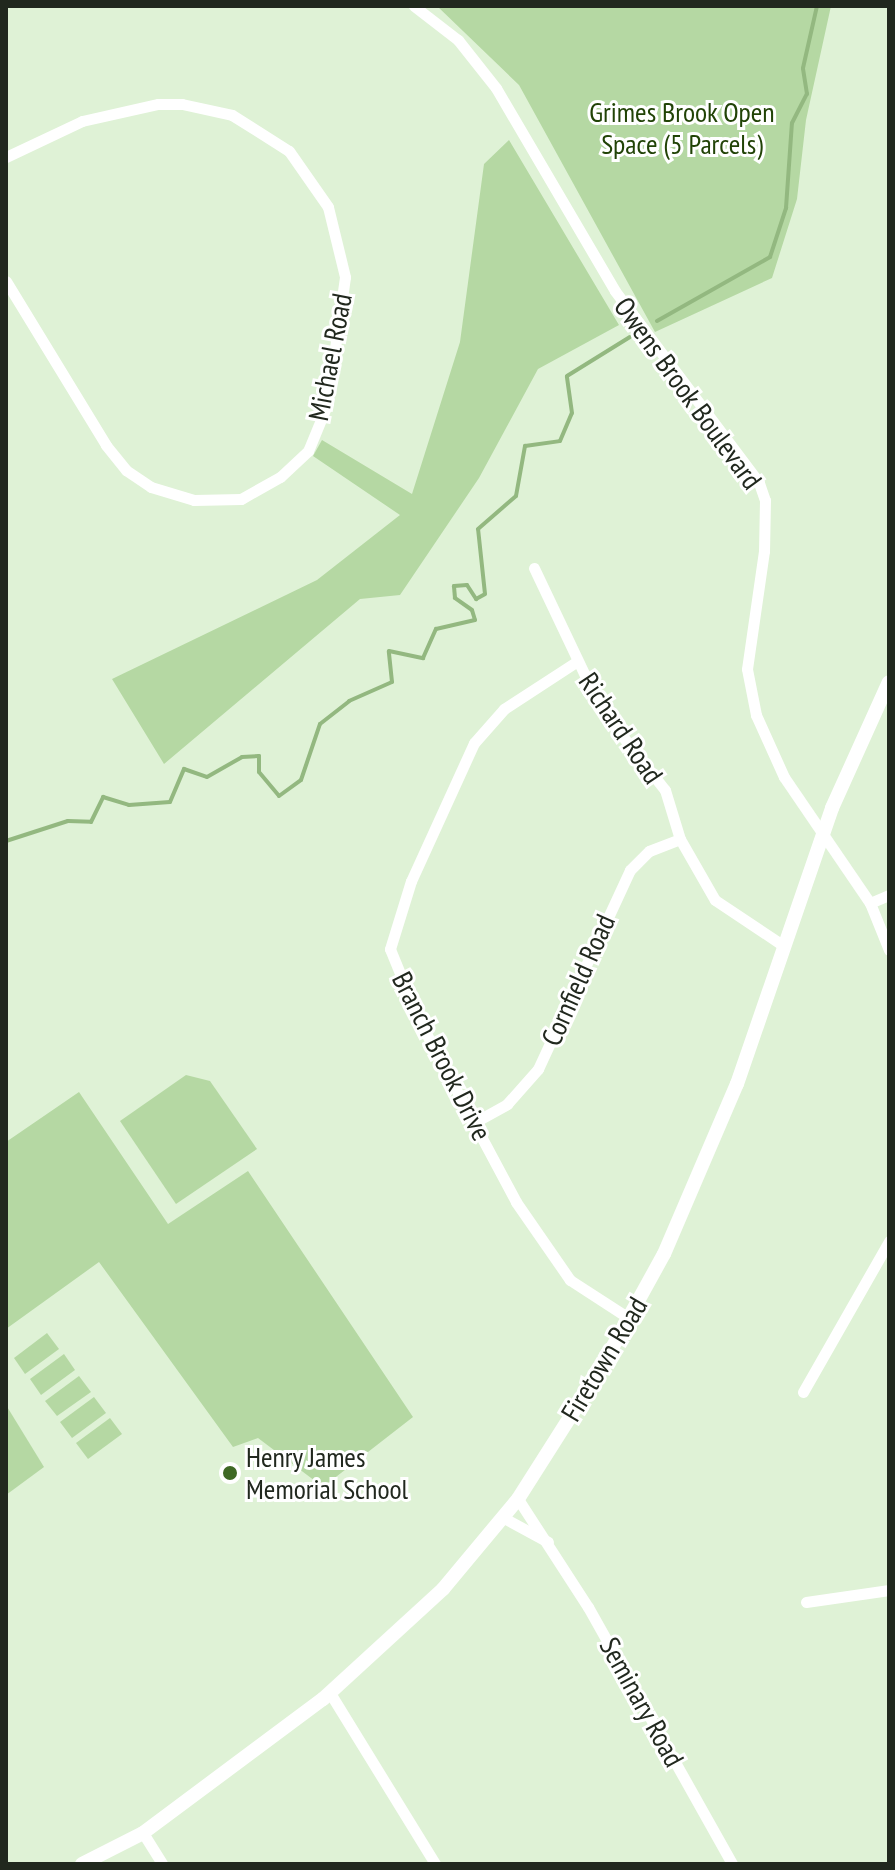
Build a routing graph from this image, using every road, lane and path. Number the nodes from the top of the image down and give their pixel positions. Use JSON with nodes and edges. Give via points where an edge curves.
{"nodes":[{"id":1,"x":414,"y":6,"type":"edge"},
{"id":2,"x":6,"y":157,"type":"edge"},
{"id":3,"x":6,"y":281,"type":"edge"},
{"id":4,"x":534,"y":568,"type":"dead end"},
{"id":5,"x":576,"y":662,"type":"junction"},
{"id":6,"x":889,"y":682,"type":"edge"},
{"id":7,"x":680,"y":839,"type":"junction"},
{"id":8,"x":823,"y":839,"type":"junction"},
{"id":9,"x":889,"y":895,"type":"edge"},
{"id":10,"x":870,"y":903,"type":"junction"},
{"id":11,"x":784,"y":946,"type":"junction"},
{"id":12,"x":889,"y":950,"type":"edge"},
{"id":13,"x":475,"y":1122,"type":"junction"},
{"id":14,"x":889,"y":1241,"type":"edge"},
{"id":15,"x":630,"y":1319,"type":"junction"},
{"id":16,"x":803,"y":1392,"type":"dead end"},
{"id":17,"x":518,"y":1499,"type":"junction"},
{"id":18,"x":504,"y":1518,"type":"junction"},
{"id":19,"x":548,"y":1543,"type":"junction"},
{"id":20,"x":889,"y":1590,"type":"edge"},
{"id":21,"x":806,"y":1602,"type":"dead end"},
{"id":22,"x":330,"y":1693,"type":"junction"},
{"id":23,"x":143,"y":1833,"type":"junction"},
{"id":24,"x":82,"y":1864,"type":"edge"},
{"id":25,"x":162,"y":1864,"type":"edge"},
{"id":26,"x":435,"y":1864,"type":"edge"},
{"id":27,"x":732,"y":1864,"type":"edge"}],
"edges":[{"from":1,"to":8,"type":"street","name":"Owens Brook Boulevard","via":[[458,40],[496,88],[615,291],[759,483],[765,500],[764,551],[747,669],[768,747]]},
{"from":2,"to":3,"type":"street","name":"Michael Road","via":[[82,121],[158,104],[232,115],[289,151],[328,207],[345,277],[327,405],[308,451],[280,477],[241,499],[194,500],[151,487],[126,470],[106,445]]},
{"from":4,"to":5,"type":"street","name":"Richard Road"},
{"from":5,"to":7,"type":"street","name":"Richard Road","via":[[601,709],[665,790]]},
{"from":5,"to":13,"type":"street","name":"Branch Brook Drive","via":[[504,709],[474,743],[396,922],[390,949],[397,975]]},
{"from":6,"to":8,"type":"street","name":"Firetown Road","via":[[858,743]]},
{"from":7,"to":11,"type":"street","name":"Richard Road","via":[[715,900]]},
{"from":7,"to":13,"type":"street","name":"Cornfield Road","via":[[649,851],[630,870],[538,1069],[507,1104]]},
{"from":8,"to":10,"type":"street","name":"Owens Brook Boulevard"},
{"from":8,"to":11,"type":"street","name":"Firetown Road"},
{"from":9,"to":10,"type":"street"},
{"from":10,"to":12,"type":"street","name":"Owens Brook Boulevard"},
{"from":11,"to":15,"type":"street","name":"Firetown Road","via":[[737,1084],[664,1254]]},
{"from":13,"to":15,"type":"street","name":"Branch Brook Drive","via":[[516,1202],[570,1280]]},
{"from":14,"to":16,"type":"street"},
{"from":15,"to":17,"type":"street","name":"Firetown Road"},
{"from":17,"to":18,"type":"street","name":"Firetown Road"},
{"from":17,"to":19,"type":"street","name":"Seminary Road"},
{"from":18,"to":19,"type":"street"},
{"from":18,"to":22,"type":"street","name":"Firetown Road","via":[[443,1589]]},
{"from":19,"to":27,"type":"street","name":"Seminary Road"},
{"from":20,"to":21,"type":"street"},
{"from":22,"to":23,"type":"street","name":"Firetown Road"},
{"from":22,"to":26,"type":"street"},
{"from":23,"to":24,"type":"street","name":"Firetown Road"},
{"from":23,"to":25,"type":"street"}]}
